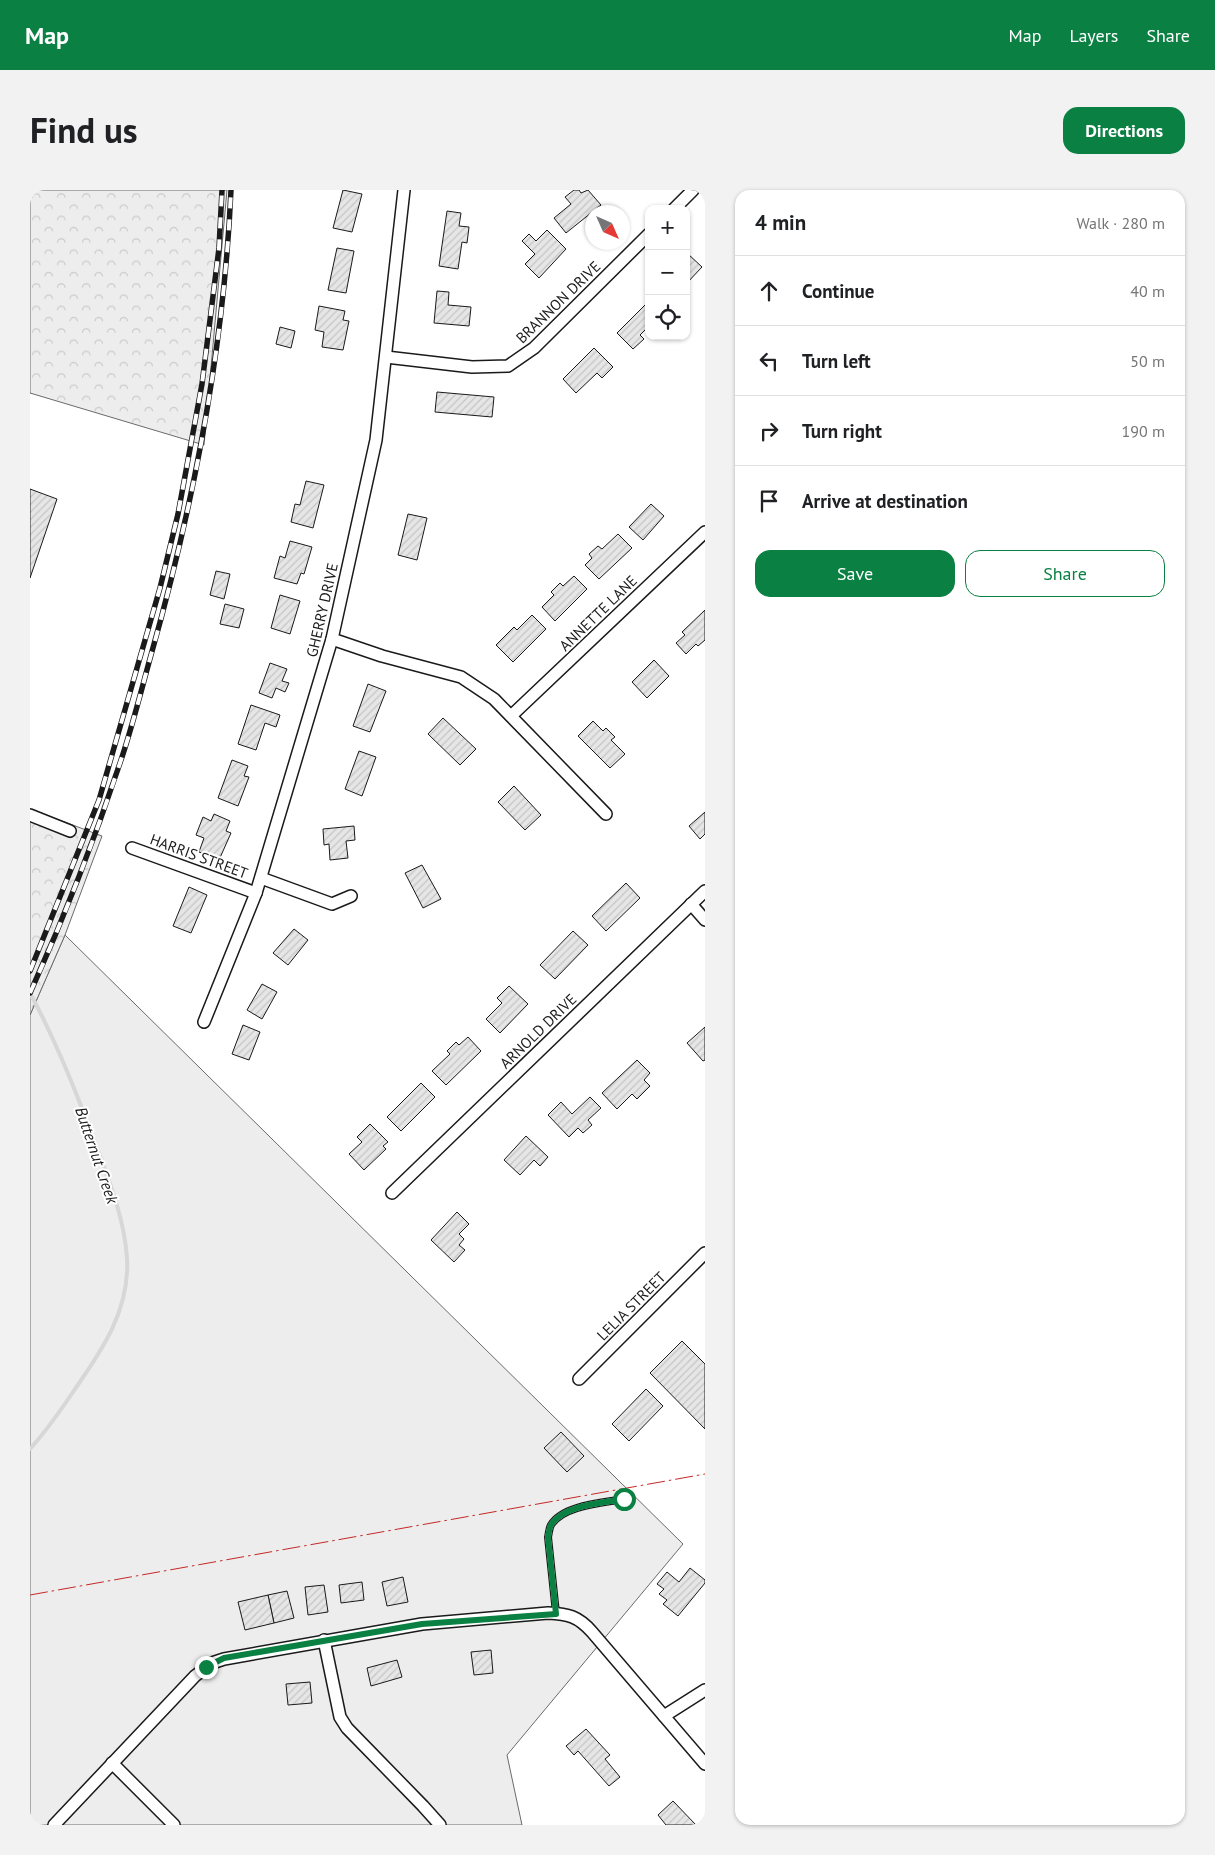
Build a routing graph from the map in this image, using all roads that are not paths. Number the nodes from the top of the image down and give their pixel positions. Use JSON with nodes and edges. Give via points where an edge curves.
{"nodes":[{"id":1,"x":404,"y":190,"type":"edge"},
{"id":2,"x":693,"y":190,"type":"edge"},
{"id":3,"x":678,"y":205,"type":"edge"},
{"id":4,"x":645,"y":238,"type":"edge"},
{"id":5,"x":386,"y":357,"type":"junction"},
{"id":6,"x":705,"y":532,"type":"edge"},
{"id":7,"x":332,"y":639,"type":"junction"},
{"id":8,"x":511,"y":716,"type":"junction"},
{"id":9,"x":606,"y":814,"type":"dead end"},
{"id":10,"x":30,"y":815,"type":"edge"},
{"id":11,"x":70,"y":831,"type":"dead end"},
{"id":12,"x":132,"y":848,"type":"dead end"},
{"id":13,"x":261,"y":878,"type":"junction"},
{"id":14,"x":705,"y":891,"type":"edge"},
{"id":15,"x":256,"y":893,"type":"junction"},
{"id":16,"x":351,"y":896,"type":"dead end"},
{"id":17,"x":691,"y":904,"type":"junction"},
{"id":18,"x":705,"y":920,"type":"edge"},
{"id":19,"x":204,"y":1022,"type":"dead end"},
{"id":20,"x":392,"y":1193,"type":"dead end"},
{"id":21,"x":705,"y":1253,"type":"edge"},
{"id":22,"x":579,"y":1379,"type":"dead end"},
{"id":23,"x":624,"y":1499,"type":"dead end"},
{"id":24,"x":556,"y":1614,"type":"junction"},
{"id":25,"x":324,"y":1640,"type":"junction"},
{"id":26,"x":705,"y":1690,"type":"edge"},
{"id":27,"x":664,"y":1716,"type":"junction"},
{"id":28,"x":112,"y":1763,"type":"junction"},
{"id":29,"x":705,"y":1764,"type":"edge"},
{"id":30,"x":54,"y":1825,"type":"edge"},
{"id":31,"x":174,"y":1825,"type":"edge"},
{"id":32,"x":440,"y":1825,"type":"edge"}],
"edges":[{"from":1,"to":5,"type":"street","name":"GHERRY DRIVE"},
{"from":2,"to":3,"type":"street"},
{"from":4,"to":5,"type":"street","name":"BRANNON DRIVE","via":[[534,348],[508,366],[472,367]]},
{"from":5,"to":7,"type":"street","name":"GHERRY DRIVE","via":[[376,440]]},
{"from":6,"to":8,"type":"street","name":"ANNETTE LANE"},
{"from":7,"to":8,"type":"street","via":[[461,677],[494,699]]},
{"from":7,"to":13,"type":"street","name":"GHERRY DRIVE"},
{"from":8,"to":9,"type":"street"},
{"from":10,"to":11,"type":"street"},
{"from":12,"to":15,"type":"street","name":"HARRIS STREET"},
{"from":13,"to":15,"type":"street","name":"GHERRY DRIVE"},
{"from":13,"to":16,"type":"street","via":[[332,904]]},
{"from":14,"to":17,"type":"street","name":"ARNOLD DRIVE"},
{"from":15,"to":19,"type":"street","name":"GHERRY DRIVE"},
{"from":17,"to":18,"type":"street"},
{"from":17,"to":20,"type":"street","name":"ARNOLD DRIVE"},
{"from":21,"to":22,"type":"street","name":"LELIA STREET"},
{"from":23,"to":24,"type":"lane","via":[[570,1510],[551,1525],[548,1537]]},
{"from":24,"to":25,"type":"street","via":[[422,1624]]},
{"from":24,"to":27,"type":"street","via":[[583,1622]]},
{"from":25,"to":28,"type":"street","via":[[212,1663],[195,1676]]},
{"from":25,"to":32,"type":"street","via":[[340,1716],[347,1728]]},
{"from":26,"to":27,"type":"street"},
{"from":27,"to":29,"type":"street"},
{"from":28,"to":30,"type":"street"},
{"from":28,"to":31,"type":"street"}]}
